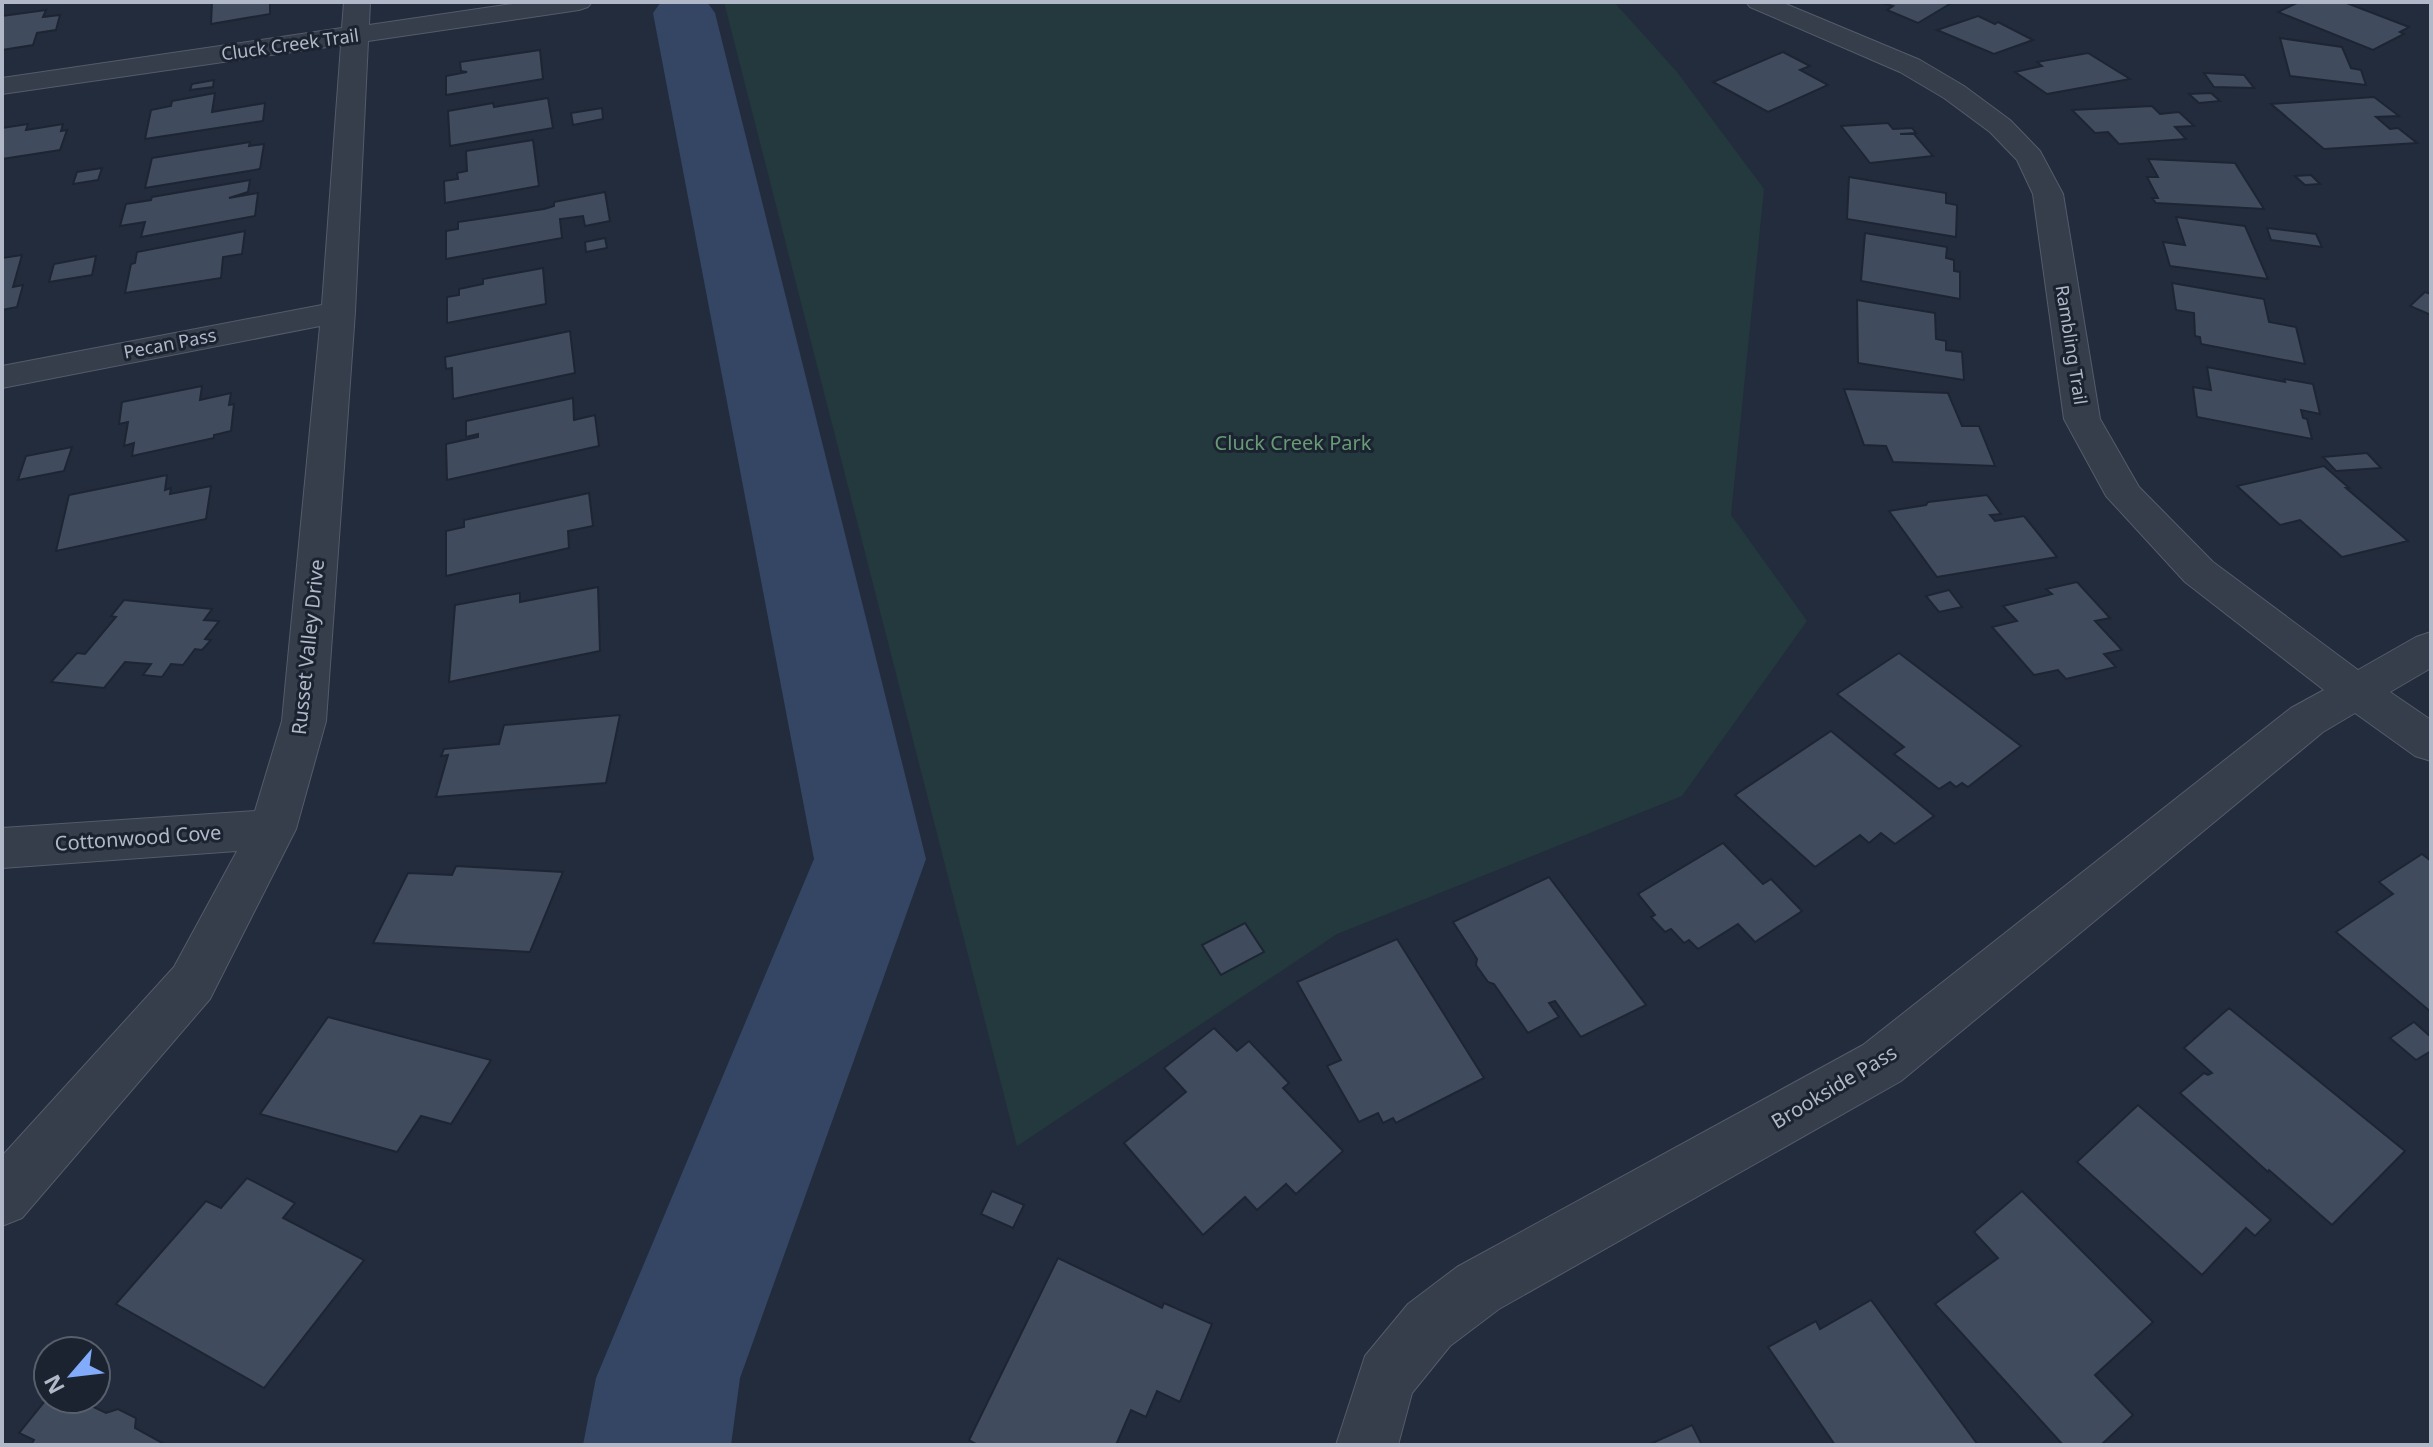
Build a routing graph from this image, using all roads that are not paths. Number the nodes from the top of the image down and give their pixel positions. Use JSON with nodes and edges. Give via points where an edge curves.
{"nodes":[{"id":1,"x":579,"y":2,"type":"edge"},
{"id":2,"x":1759,"y":2,"type":"edge"},
{"id":3,"x":356,"y":19,"type":"edge"},
{"id":4,"x":2,"y":86,"type":"edge"},
{"id":5,"x":338,"y":312,"type":"junction"},
{"id":6,"x":2,"y":377,"type":"edge"},
{"id":7,"x":2431,"y":648,"type":"edge"},
{"id":8,"x":2356,"y":691,"type":"junction"},
{"id":9,"x":2431,"y":743,"type":"edge"},
{"id":10,"x":273,"y":829,"type":"junction"},
{"id":11,"x":2,"y":848,"type":"edge"},
{"id":12,"x":2,"y":1198,"type":"edge"},
{"id":13,"x":1367,"y":1445,"type":"edge"}],
"edges":[{"from":1,"to":3,"type":"street","name":"Cluck Creek Trail"},
{"from":2,"to":8,"type":"street","name":"Rambling Trail","via":[[1910,66],[2000,126],[2030,157],[2048,194],[2082,419],[2125,496],[2199,572]]},
{"from":3,"to":4,"type":"street","name":"Cluck Creek Trail"},
{"from":3,"to":5,"type":"street","name":"Russet Valley Drive"},
{"from":5,"to":6,"type":"street","name":"Pecan Pass"},
{"from":5,"to":10,"type":"street","name":"Russet Valley Drive","via":[[304,721]]},
{"from":7,"to":8,"type":"street","name":"Brookside Pass"},
{"from":8,"to":9,"type":"street","name":"Rambling Trail"},
{"from":8,"to":13,"type":"street","name":"Brookside Pass","via":[[2307,720],[1882,1063],[1478,1288],[1429,1325],[1386,1377]]},
{"from":10,"to":11,"type":"street","name":"Cottonwood Cove"},
{"from":10,"to":12,"type":"street","name":"Russet Valley Drive","via":[[192,983]]}]}
